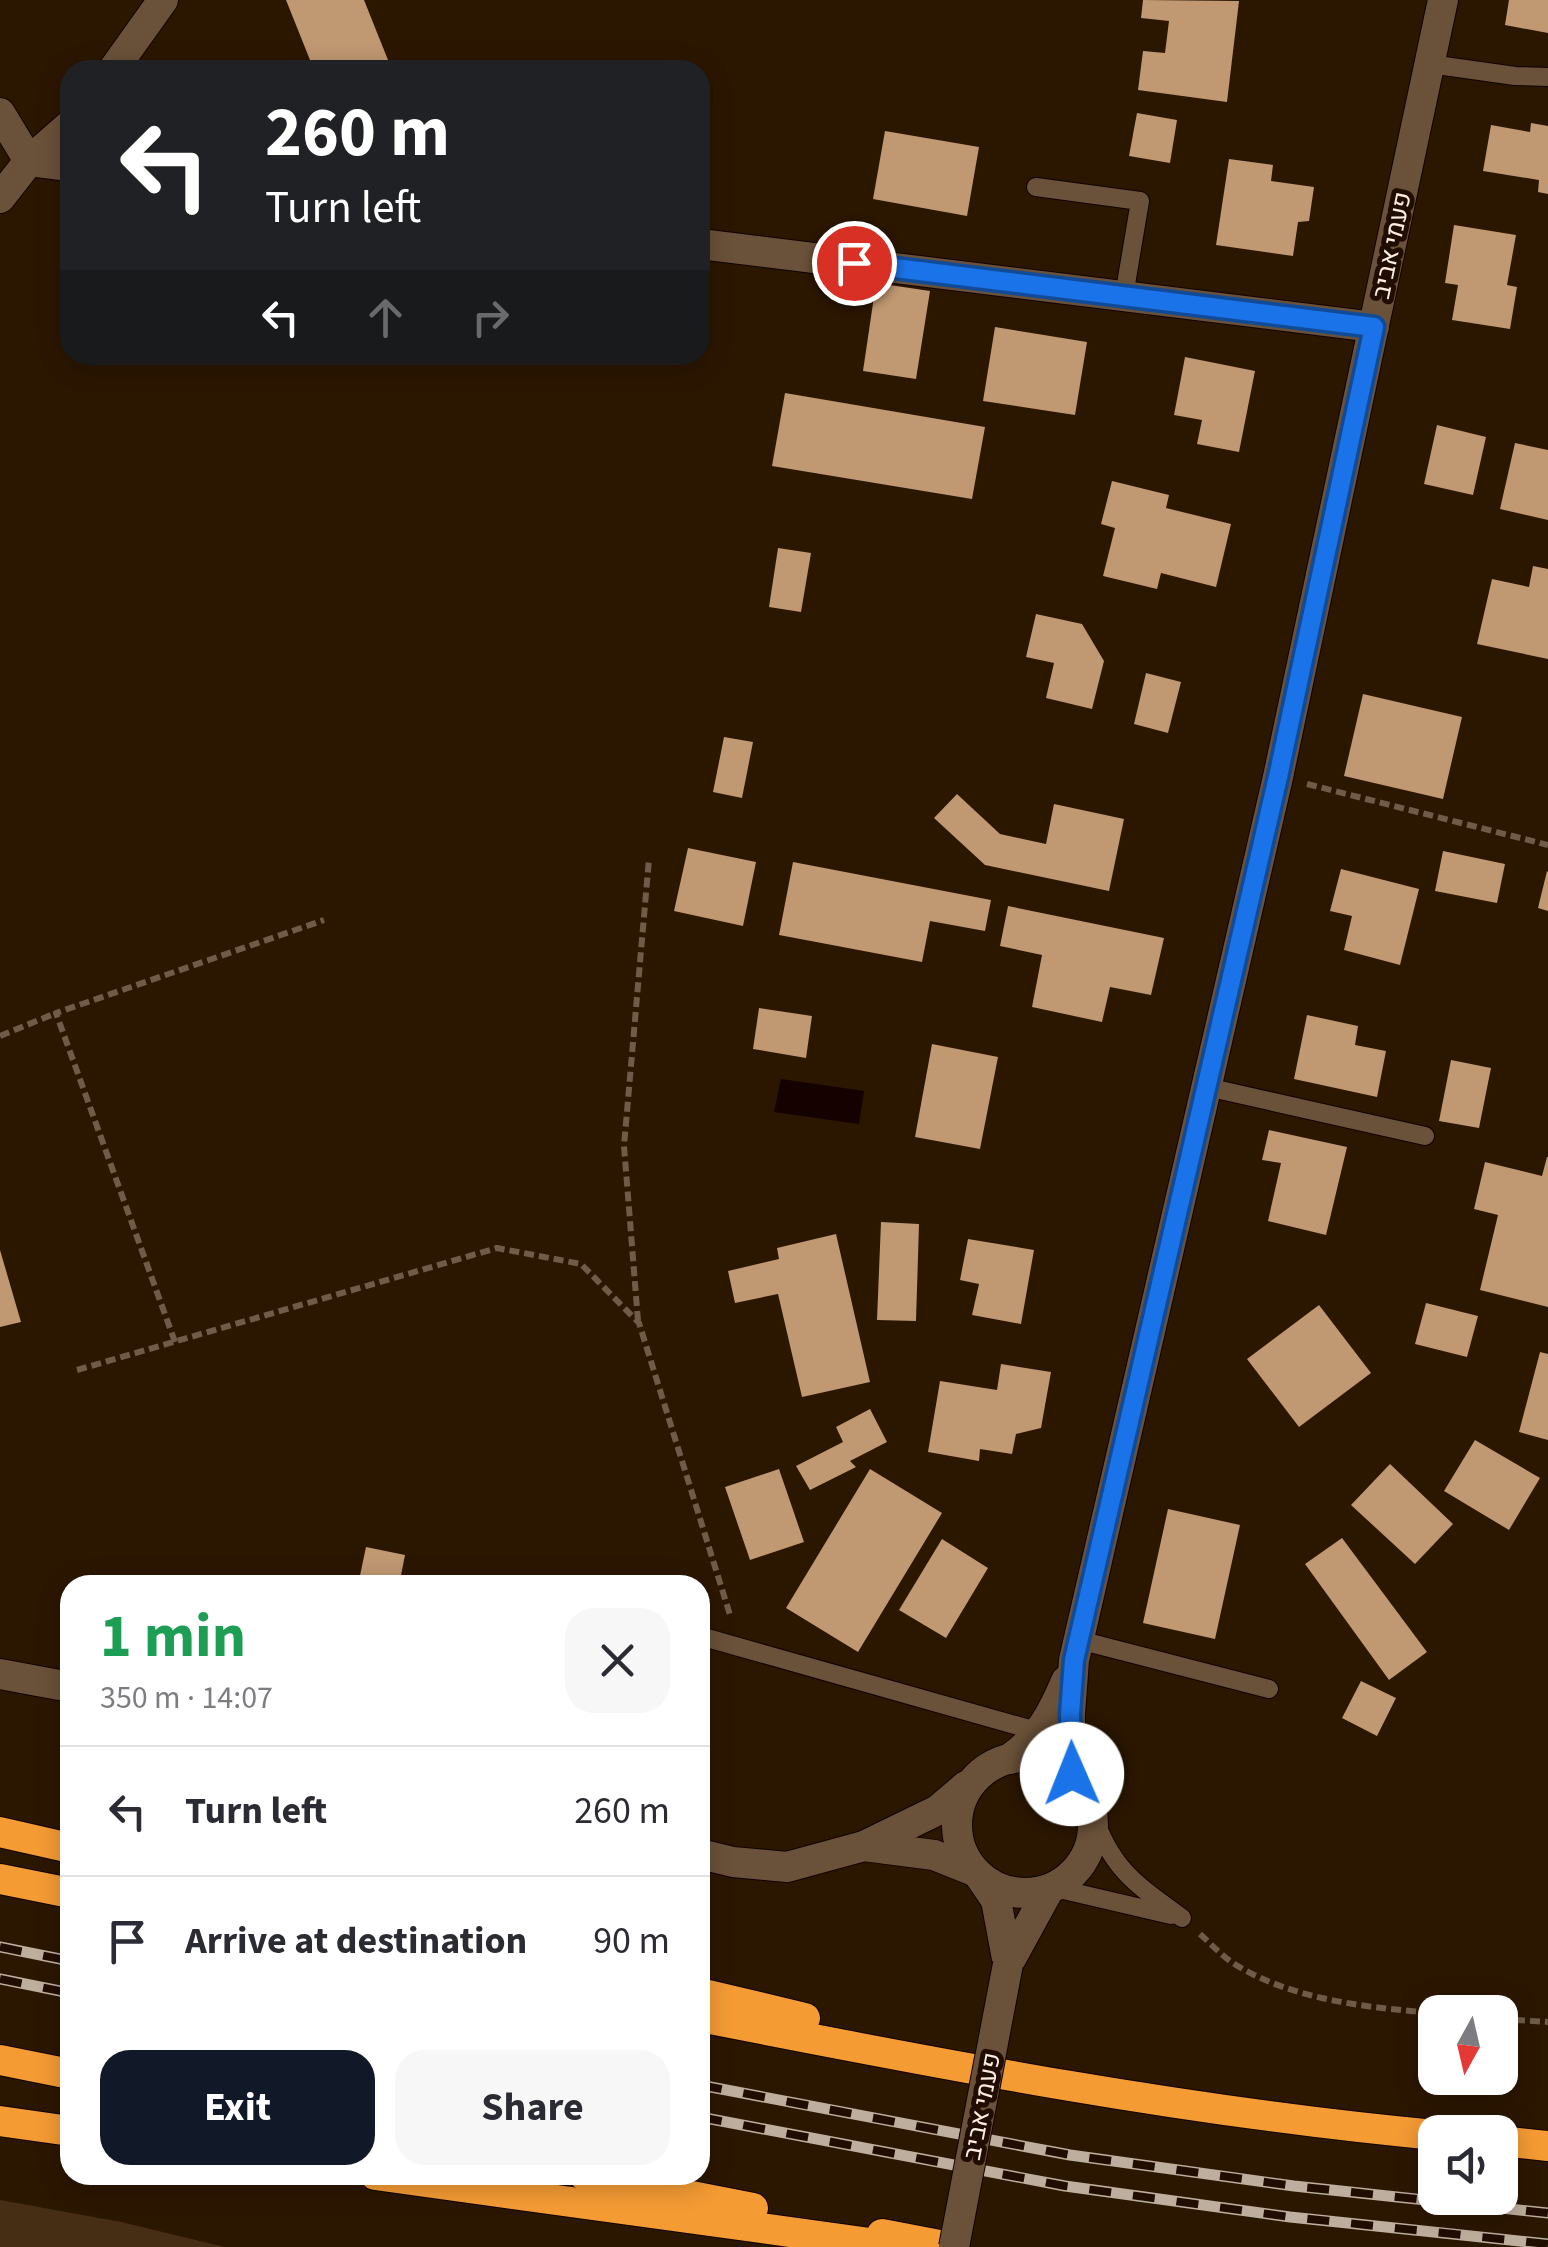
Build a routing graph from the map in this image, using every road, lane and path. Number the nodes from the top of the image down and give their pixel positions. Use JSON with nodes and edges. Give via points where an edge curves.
{"nodes":[{"id":1,"x":163,"y":0,"type":"edge"},
{"id":2,"x":1443,"y":0,"type":"edge"},
{"id":3,"x":120,"y":60,"type":"edge"},
{"id":4,"x":1430,"y":64,"type":"junction"},
{"id":5,"x":1548,"y":77,"type":"edge"},
{"id":6,"x":0,"y":112,"type":"edge"},
{"id":7,"x":60,"y":134,"type":"edge"},
{"id":8,"x":29,"y":161,"type":"junction"},
{"id":9,"x":60,"y":165,"type":"edge"},
{"id":10,"x":1036,"y":187,"type":"dead end"},
{"id":11,"x":0,"y":198,"type":"edge"},
{"id":12,"x":710,"y":245,"type":"edge"},
{"id":13,"x":1124,"y":296,"type":"junction"},
{"id":14,"x":1374,"y":327,"type":"junction"},
{"id":15,"x":1278,"y":777,"type":"junction"},
{"id":16,"x":1548,"y":845,"type":"edge"},
{"id":17,"x":649,"y":859,"type":"dead end"},
{"id":18,"x":324,"y":920,"type":"dead end"},
{"id":19,"x":56,"y":1013,"type":"junction"},
{"id":20,"x":0,"y":1036,"type":"edge"},
{"id":21,"x":1206,"y":1087,"type":"junction"},
{"id":22,"x":1425,"y":1136,"type":"dead end"},
{"id":23,"x":638,"y":1323,"type":"junction"},
{"id":24,"x":176,"y":1342,"type":"junction"},
{"id":25,"x":77,"y":1370,"type":"dead end"},
{"id":26,"x":710,"y":1639,"type":"edge"},
{"id":27,"x":741,"y":1648,"type":"junction"},
{"id":28,"x":1076,"y":1650,"type":"junction"},
{"id":29,"x":0,"y":1674,"type":"edge"},
{"id":30,"x":60,"y":1685,"type":"edge"},
{"id":31,"x":1269,"y":1689,"type":"dead end"},
{"id":32,"x":1040,"y":1732,"type":"junction"},
{"id":33,"x":996,"y":1765,"type":"junction"},
{"id":34,"x":1072,"y":1774,"type":"junction"},
{"id":35,"x":1093,"y":1815,"type":"junction"},
{"id":36,"x":0,"y":1832,"type":"edge"},
{"id":37,"x":60,"y":1846,"type":"edge"},
{"id":38,"x":864,"y":1846,"type":"junction"},
{"id":39,"x":710,"y":1856,"type":"edge"},
{"id":40,"x":978,"y":1874,"type":"junction"},
{"id":41,"x":0,"y":1879,"type":"edge"},
{"id":42,"x":1051,"y":1889,"type":"junction"},
{"id":43,"x":60,"y":1891,"type":"edge"},
{"id":44,"x":1182,"y":1918,"type":"junction"},
{"id":45,"x":1008,"y":1964,"type":"junction"},
{"id":46,"x":710,"y":1996,"type":"edge"},
{"id":47,"x":1418,"y":2011,"type":"edge"},
{"id":48,"x":710,"y":2019,"type":"edge"},
{"id":49,"x":1518,"y":2020,"type":"edge"},
{"id":50,"x":1548,"y":2022,"type":"edge"},
{"id":51,"x":0,"y":2060,"type":"edge"},
{"id":52,"x":60,"y":2072,"type":"edge"},
{"id":53,"x":1174,"y":2102,"type":"junction"},
{"id":54,"x":0,"y":2121,"type":"edge"},
{"id":55,"x":60,"y":2130,"type":"edge"},
{"id":56,"x":1418,"y":2133,"type":"edge"},
{"id":57,"x":1518,"y":2143,"type":"edge"},
{"id":58,"x":1548,"y":2146,"type":"edge"},
{"id":59,"x":448,"y":2185,"type":"edge"},
{"id":60,"x":635,"y":2185,"type":"edge"},
{"id":61,"x":898,"y":2247,"type":"edge"},
{"id":62,"x":952,"y":2247,"type":"edge"}],
"edges":[{"from":1,"to":3,"type":"street"},
{"from":2,"to":4,"type":"street","name":"פעמי אביב"},
{"from":4,"to":5,"type":"lane"},
{"from":4,"to":14,"type":"street","name":"פעמי אביב"},
{"from":6,"to":8,"type":"street"},
{"from":7,"to":8,"type":"street"},
{"from":8,"to":9,"type":"street"},
{"from":8,"to":11,"type":"street"},
{"from":10,"to":13,"type":"lane","via":[[1140,202]]},
{"from":12,"to":13,"type":"street"},
{"from":13,"to":14,"type":"street"},
{"from":14,"to":15,"type":"street","name":"פעמי אביב"},
{"from":15,"to":16,"type":"path"},
{"from":15,"to":21,"type":"street","name":"פעמי אביב"},
{"from":17,"to":23,"type":"path","via":[[624,1146]]},
{"from":18,"to":19,"type":"path"},
{"from":19,"to":20,"type":"path"},
{"from":19,"to":24,"type":"path"},
{"from":21,"to":22,"type":"lane"},
{"from":21,"to":28,"type":"street","name":"פעמי אביב"},
{"from":23,"to":24,"type":"path","via":[[581,1264],[497,1248]]},
{"from":23,"to":27,"type":"path"},
{"from":24,"to":25,"type":"path"},
{"from":26,"to":27,"type":"lane"},
{"from":27,"to":32,"type":"lane"},
{"from":28,"to":31,"type":"lane"},
{"from":28,"to":32,"type":"street","name":"פעמי אביב"},
{"from":28,"to":34,"type":"street","name":"פעמי אביב"},
{"from":29,"to":30,"type":"street"},
{"from":32,"to":33,"type":"street","name":"פעמי אביב"},
{"from":33,"to":34,"type":"street","via":[[1044,1759]]},
{"from":33,"to":38,"type":"street","name":"פעמי אביב","via":[[938,1810]]},
{"from":33,"to":40,"type":"street","name":"פעמי אביב","via":[[970,1784],[957,1816],[962,1851]]},
{"from":34,"to":35,"type":"street"},
{"from":35,"to":42,"type":"street","name":"פעמי אביב","via":[[1090,1849],[1070,1877]]},
{"from":35,"to":44,"type":"lane","via":[[1104,1846],[1128,1878]]},
{"from":36,"to":37,"type":"highway"},
{"from":38,"to":39,"type":"street","via":[[787,1867]]},
{"from":38,"to":40,"type":"street","via":[[934,1854]]},
{"from":40,"to":42,"type":"street","via":[[1014,1892]]},
{"from":40,"to":45,"type":"street","name":"פעמי אביב","via":[[996,1900]]},
{"from":41,"to":43,"type":"highway"},
{"from":42,"to":44,"type":"lane"},
{"from":42,"to":45,"type":"street","name":"פעמי אביב"},
{"from":44,"to":47,"type":"path","via":[[1234,1964],[1274,1984]]},
{"from":45,"to":62,"type":"street","name":"פעמי אביב","bridge":true},
{"from":46,"to":53,"type":"highway"},
{"from":48,"to":53,"type":"highway"},
{"from":49,"to":50,"type":"path"},
{"from":51,"to":52,"type":"highway"},
{"from":53,"to":56,"type":"highway"},
{"from":54,"to":55,"type":"highway"},
{"from":57,"to":58,"type":"highway"},
{"from":59,"to":61,"type":"highway"},
{"from":60,"to":62,"type":"highway"}]}
